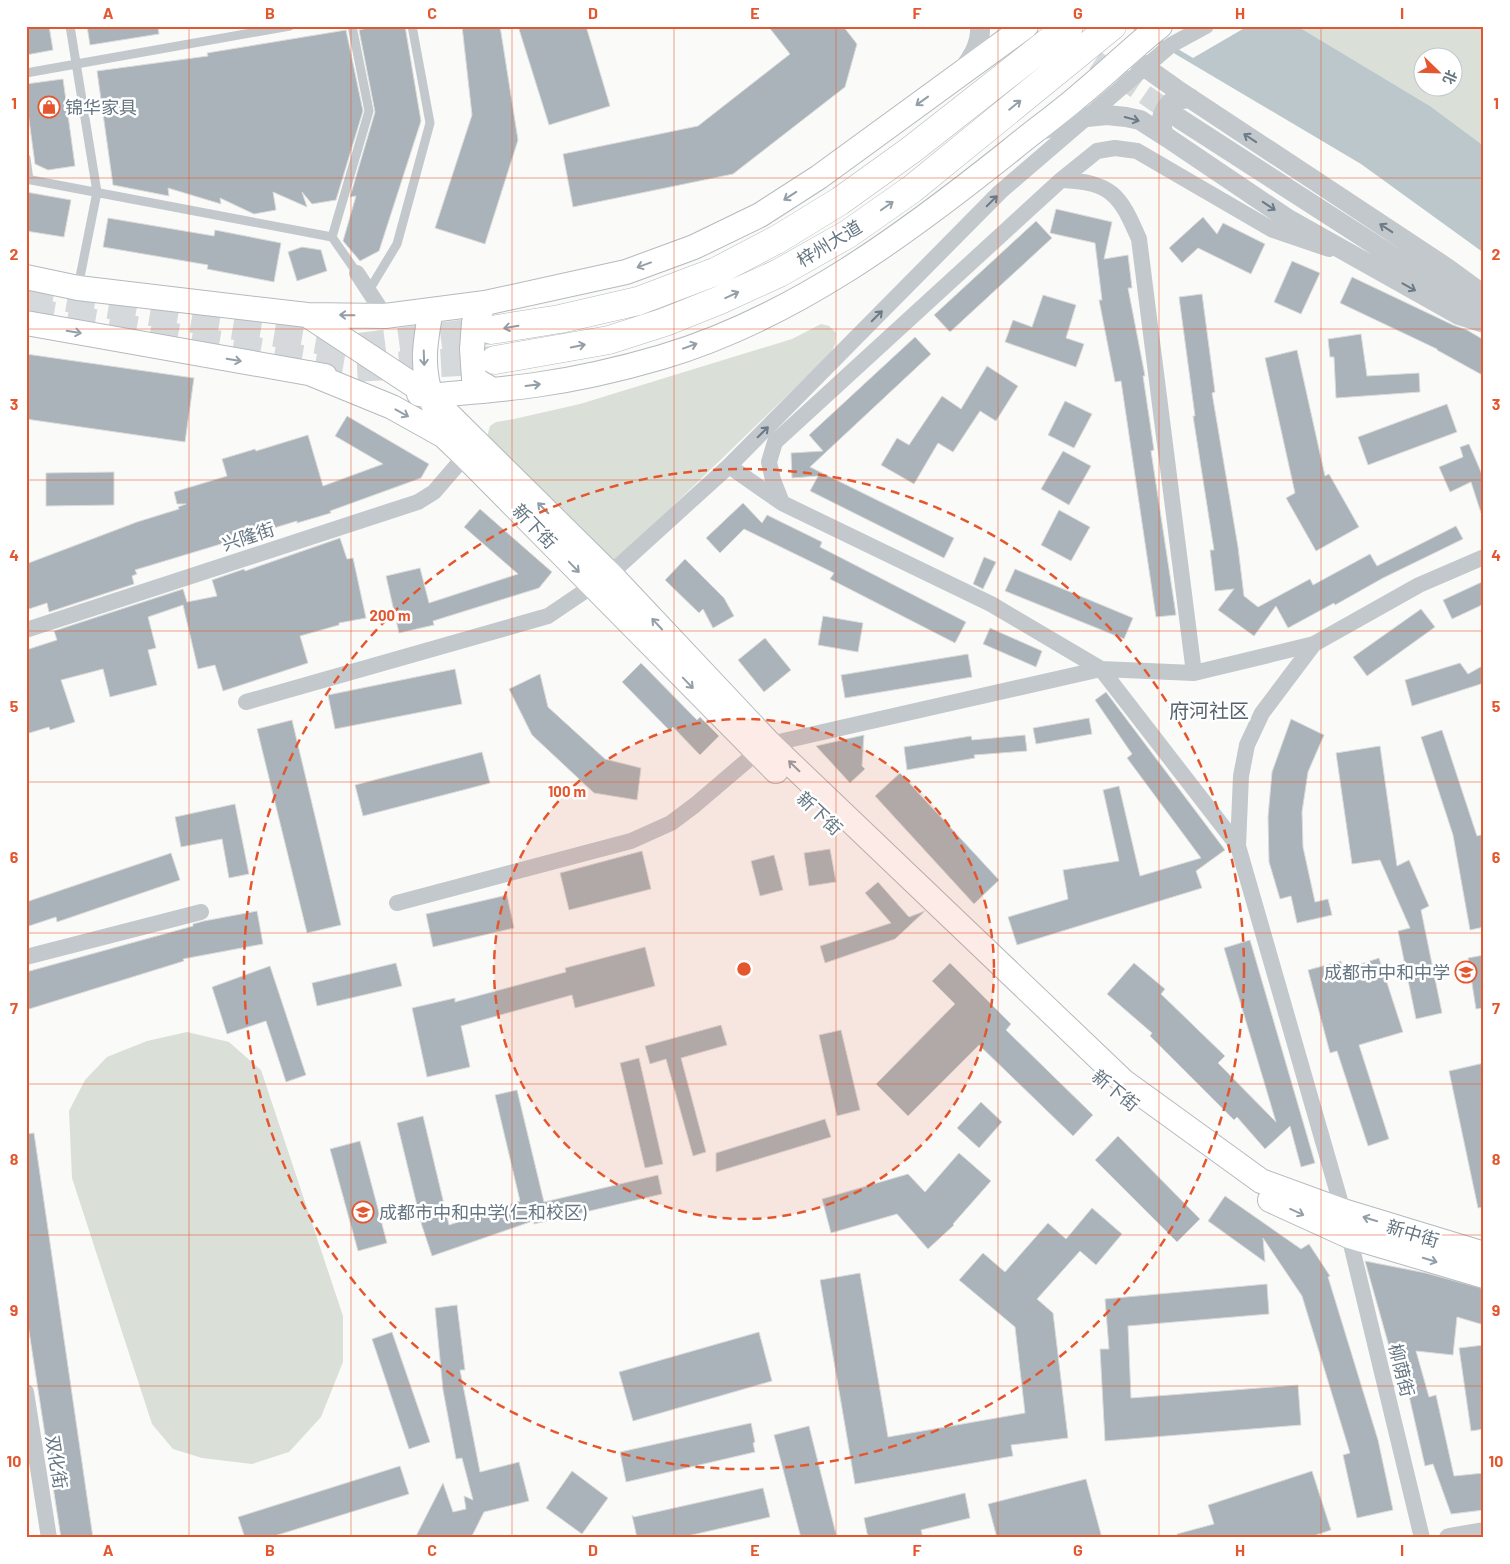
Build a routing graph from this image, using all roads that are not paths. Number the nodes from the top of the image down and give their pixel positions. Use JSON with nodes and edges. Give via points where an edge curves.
{"nodes":[{"id":1,"x":70,"y":26,"type":"edge"},
{"id":2,"x":290,"y":26,"type":"edge"},
{"id":3,"x":352,"y":26,"type":"edge"},
{"id":4,"x":412,"y":26,"type":"edge"},
{"id":5,"x":980,"y":26,"type":"edge"},
{"id":6,"x":1005,"y":26,"type":"edge"},
{"id":7,"x":1026,"y":26,"type":"edge"},
{"id":8,"x":1069,"y":26,"type":"edge"},
{"id":9,"x":1112,"y":26,"type":"edge"},
{"id":10,"x":1206,"y":26,"type":"edge"},
{"id":11,"x":1165,"y":36,"type":"edge"},
{"id":12,"x":976,"y":51,"type":"junction"},
{"id":13,"x":1138,"y":53,"type":"junction"},
{"id":14,"x":75,"y":65,"type":"junction"},
{"id":15,"x":962,"y":72,"type":"junction"},
{"id":16,"x":26,"y":73,"type":"edge"},
{"id":17,"x":1190,"y":98,"type":"junction"},
{"id":18,"x":1087,"y":117,"type":"junction"},
{"id":19,"x":1180,"y":119,"type":"tunnel mouth"},
{"id":20,"x":1033,"y":132,"type":"junction"},
{"id":21,"x":1164,"y":135,"type":"junction"},
{"id":22,"x":26,"y":158,"type":"edge"},
{"id":23,"x":28,"y":179,"type":"edge"},
{"id":24,"x":1061,"y":180,"type":"junction"},
{"id":25,"x":97,"y":192,"type":"junction"},
{"id":26,"x":332,"y":237,"type":"junction"},
{"id":27,"x":1361,"y":260,"type":"junction"},
{"id":28,"x":356,"y":273,"type":"joint"},
{"id":29,"x":26,"y":277,"type":"edge"},
{"id":30,"x":78,"y":288,"type":"junction"},
{"id":31,"x":368,"y":292,"type":"junction"},
{"id":32,"x":1484,"y":295,"type":"edge"},
{"id":33,"x":485,"y":303,"type":"junction"},
{"id":34,"x":431,"y":310,"type":"junction"},
{"id":35,"x":1484,"y":312,"type":"edge"},
{"id":36,"x":307,"y":315,"type":"junction"},
{"id":37,"x":385,"y":316,"type":"junction"},
{"id":38,"x":26,"y":323,"type":"edge"},
{"id":39,"x":1484,"y":323,"type":"edge"},
{"id":40,"x":491,"y":330,"type":"tunnel mouth"},
{"id":41,"x":495,"y":360,"type":"tunnel mouth"},
{"id":42,"x":309,"y":374,"type":"junction"},
{"id":43,"x":491,"y":389,"type":"junction"},
{"id":44,"x":430,"y":396,"type":"junction"},
{"id":45,"x":444,"y":436,"type":"junction"},
{"id":46,"x":465,"y":456,"type":"junction"},
{"id":47,"x":729,"y":466,"type":"junction"},
{"id":48,"x":782,"y":504,"type":"junction"},
{"id":49,"x":1484,"y":556,"type":"edge"},
{"id":50,"x":601,"y":580,"type":"junction"},
{"id":51,"x":26,"y":630,"type":"edge"},
{"id":52,"x":1314,"y":644,"type":"junction"},
{"id":53,"x":1101,"y":669,"type":"junction"},
{"id":54,"x":1194,"y":673,"type":"junction"},
{"id":55,"x":246,"y":702,"type":"dead end"},
{"id":56,"x":763,"y":748,"type":"junction"},
{"id":57,"x":1238,"y":846,"type":"junction"},
{"id":58,"x":397,"y":903,"type":"dead end"},
{"id":59,"x":201,"y":912,"type":"dead end"},
{"id":60,"x":26,"y":957,"type":"edge"},
{"id":61,"x":1343,"y":1211,"type":"junction"},
{"id":62,"x":1349,"y":1236,"type":"junction"},
{"id":63,"x":1484,"y":1254,"type":"edge"},
{"id":64,"x":1484,"y":1276,"type":"edge"},
{"id":65,"x":26,"y":1392,"type":"edge"},
{"id":66,"x":1484,"y":1532,"type":"edge"},
{"id":67,"x":49,"y":1538,"type":"edge"},
{"id":68,"x":1422,"y":1538,"type":"edge"},
{"id":69,"x":1449,"y":1538,"type":"edge"}],
"edges":[{"from":1,"to":14,"type":"lane"},
{"from":2,"to":14,"type":"lane"},
{"from":3,"to":26,"type":"lane","via":[[369,112]]},
{"from":4,"to":31,"type":"lane","via":[[430,123],[397,244]]},
{"from":5,"to":12,"type":"street","via":[[981,36]]},
{"from":6,"to":12,"type":"street"},
{"from":7,"to":15,"type":"main road"},
{"from":8,"to":40,"type":"highway","name":"梓州大道","one_way":true,"via":[[911,150],[840,201],[778,239],[717,271],[638,301],[560,319]]},
{"from":41,"to":9,"type":"highway","name":"梓州大道","one_way":true,"via":[[610,340],[665,322],[779,273],[848,234],[912,189]]},
{"from":10,"to":11,"type":"street"},
{"from":11,"to":13,"type":"main road"},
{"from":12,"to":15,"type":"street"},
{"from":13,"to":17,"type":"street"},
{"from":13,"to":18,"type":"street"},
{"from":13,"to":20,"type":"main road"},
{"from":14,"to":16,"type":"lane"},
{"from":14,"to":25,"type":"lane"},
{"from":15,"to":33,"type":"main road","one_way":true,"via":[[819,177],[760,215],[702,243],[626,272]]},
{"from":17,"to":21,"type":"street","via":[[1174,100],[1165,110],[1161,126]]},
{"from":32,"to":17,"type":"street","one_way":true},
{"from":18,"to":20,"type":"street"},
{"from":18,"to":21,"type":"street","one_way":true,"via":[[1126,116],[1140,120]]},
{"from":47,"to":18,"type":"street","one_way":true,"via":[[1000,192]]},
{"from":19,"to":35,"type":"street"},
{"from":43,"to":20,"type":"main road","one_way":true,"via":[[582,377],[663,356],[770,313],[842,273],[905,230]]},
{"from":21,"to":27,"type":"street","one_way":true,"via":[[1288,219]]},
{"from":22,"to":23,"type":"lane"},
{"from":23,"to":25,"type":"lane"},
{"from":24,"to":27,"type":"street","via":[[1097,151],[1115,148],[1137,151],[1274,230]]},
{"from":24,"to":48,"type":"street","via":[[775,442],[769,462]]},
{"from":24,"to":54,"type":"street","via":[[1099,185],[1114,194],[1127,212],[1139,240]]},
{"from":25,"to":26,"type":"lane"},
{"from":25,"to":30,"type":"lane"},
{"from":26,"to":28,"type":"lane"},
{"from":27,"to":39,"type":"street","one_way":true,"via":[[1460,316]]},
{"from":28,"to":31,"type":"street"},
{"from":29,"to":30,"type":"main road"},
{"from":30,"to":36,"type":"main road"},
{"from":31,"to":37,"type":"street"},
{"from":33,"to":34,"type":"main road"},
{"from":33,"to":43,"type":"main road","via":[[474,323],[474,379]]},
{"from":34,"to":37,"type":"main road"},
{"from":34,"to":44,"type":"main road","one_way":true,"via":[[424,352]]},
{"from":37,"to":36,"type":"main road","one_way":true},
{"from":36,"to":44,"type":"main road","name":"新下街"},
{"from":38,"to":42,"type":"main road","one_way":true},
{"from":42,"to":44,"type":"main road"},
{"from":42,"to":45,"type":"main road","name":"新下街","one_way":true,"via":[[392,407]]},
{"from":43,"to":44,"type":"main road"},
{"from":44,"to":45,"type":"main road"},
{"from":50,"to":44,"type":"main road","name":"新下街","one_way":true},
{"from":45,"to":46,"type":"main road","name":"新下街"},
{"from":46,"to":50,"type":"main road","name":"新下街","one_way":true},
{"from":46,"to":51,"type":"street","name":"兴隆街","via":[[434,492],[418,502]]},
{"from":47,"to":48,"type":"street"},
{"from":47,"to":50,"type":"street"},
{"from":48,"to":53,"type":"street","via":[[991,604]]},
{"from":49,"to":52,"type":"street","via":[[1419,585]]},
{"from":50,"to":55,"type":"street","via":[[548,616]]},
{"from":50,"to":56,"type":"main road","name":"新下街"},
{"from":52,"to":54,"type":"street"},
{"from":52,"to":57,"type":"street","via":[[1262,713],[1247,744],[1241,776]]},
{"from":53,"to":54,"type":"street"},
{"from":53,"to":56,"type":"street"},
{"from":53,"to":57,"type":"street"},
{"from":56,"to":58,"type":"street","via":[[671,824],[631,841]]},
{"from":61,"to":56,"type":"main road","name":"新下街","one_way":true,"via":[[1261,1181],[1123,1081]]},
{"from":56,"to":62,"type":"main road","name":"新下街","one_way":true,"via":[[1113,1090],[1252,1191]]},
{"from":57,"to":61,"type":"street","name":"柳荫街"},
{"from":59,"to":60,"type":"street"},
{"from":61,"to":62,"type":"street","name":"柳荫街"},
{"from":63,"to":61,"type":"main road","name":"新中街","one_way":true},
{"from":62,"to":64,"type":"main road","name":"新中街","one_way":true},
{"from":62,"to":68,"type":"street","name":"柳荫街"},
{"from":65,"to":67,"type":"street","name":"双化街"},
{"from":66,"to":69,"type":"street"}]}
